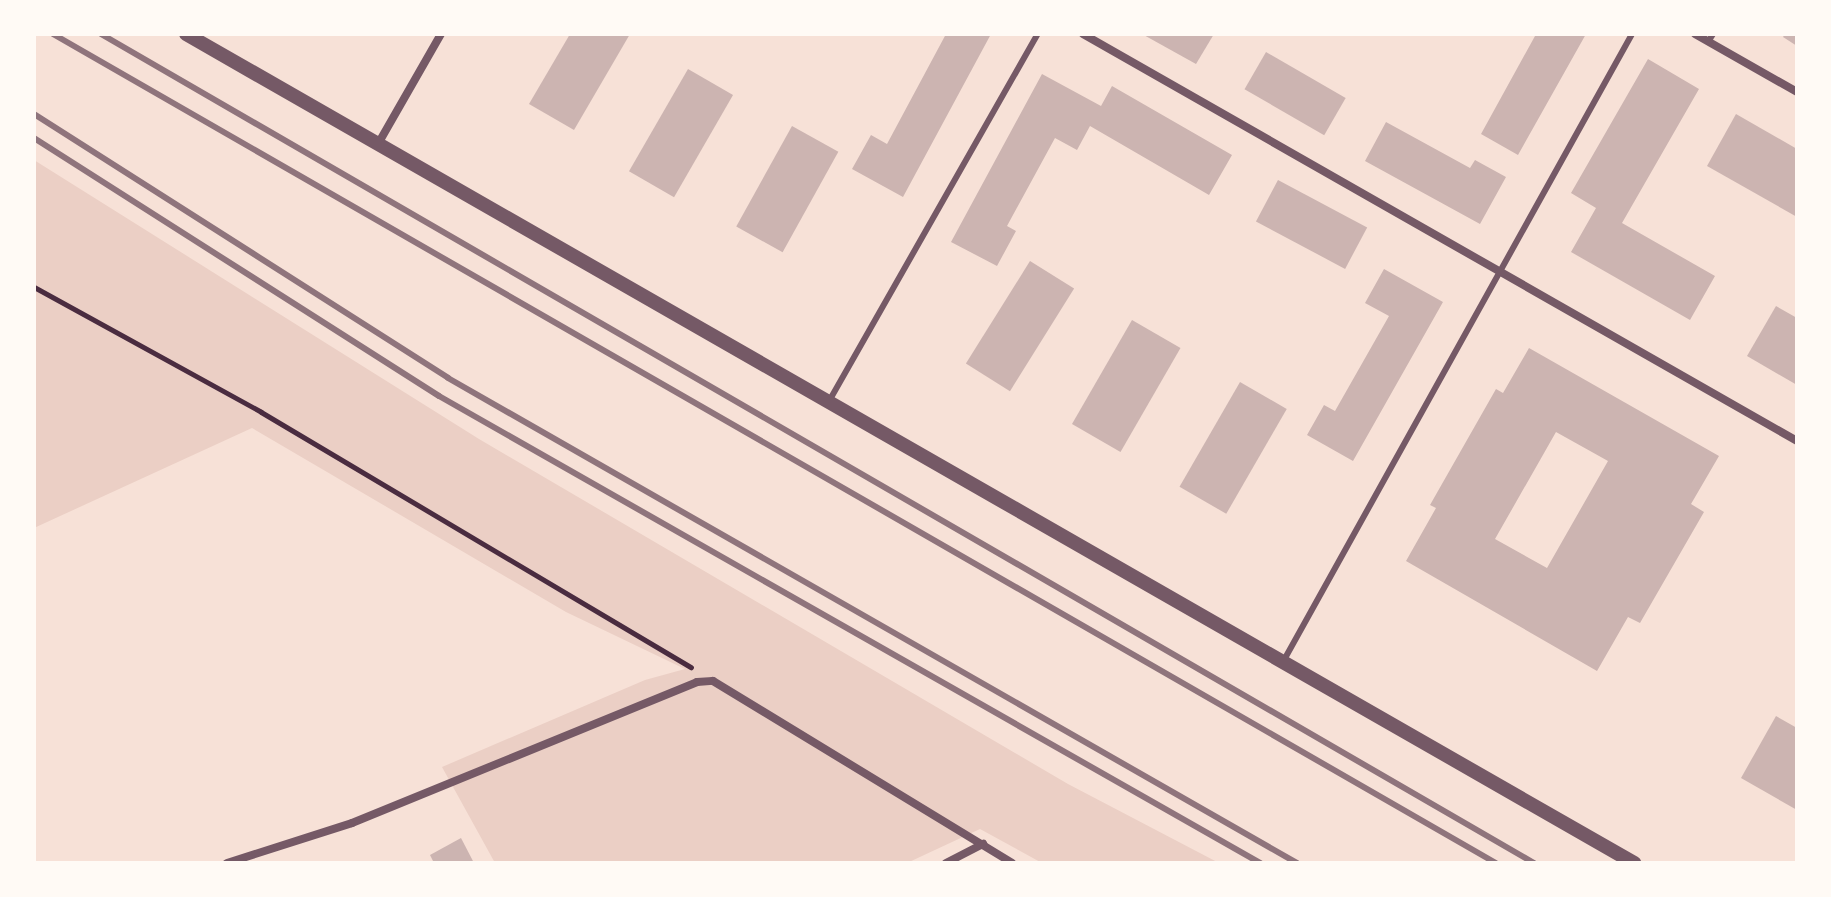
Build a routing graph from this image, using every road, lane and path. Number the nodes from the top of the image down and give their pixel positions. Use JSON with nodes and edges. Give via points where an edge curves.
{"nodes":[{"id":1,"x":186,"y":34,"type":"edge"},
{"id":2,"x":441,"y":34,"type":"edge"},
{"id":3,"x":1038,"y":34,"type":"edge"},
{"id":4,"x":1083,"y":34,"type":"edge"},
{"id":5,"x":1632,"y":34,"type":"edge"},
{"id":6,"x":1695,"y":34,"type":"edge"},
{"id":7,"x":1711,"y":38,"type":"edge"},
{"id":8,"x":1797,"y":92,"type":"edge"},
{"id":9,"x":377,"y":146,"type":"junction"},
{"id":10,"x":1500,"y":272,"type":"junction"},
{"id":11,"x":34,"y":287,"type":"edge"},
{"id":12,"x":827,"y":404,"type":"junction"},
{"id":13,"x":1797,"y":441,"type":"edge"},
{"id":14,"x":1283,"y":662,"type":"junction"},
{"id":15,"x":695,"y":670,"type":"dead end"},
{"id":16,"x":983,"y":844,"type":"junction"},
{"id":17,"x":227,"y":863,"type":"edge"},
{"id":18,"x":946,"y":863,"type":"edge"},
{"id":19,"x":1012,"y":863,"type":"edge"},
{"id":20,"x":1634,"y":863,"type":"edge"}],
"edges":[{"from":1,"to":9,"type":"street"},
{"from":2,"to":9,"type":"street"},
{"from":3,"to":12,"type":"lane"},
{"from":4,"to":10,"type":"street"},
{"from":5,"to":10,"type":"lane"},
{"from":6,"to":7,"type":"street"},
{"from":7,"to":8,"type":"street"},
{"from":9,"to":12,"type":"street"},
{"from":10,"to":13,"type":"street"},
{"from":10,"to":14,"type":"lane"},
{"from":11,"to":15,"type":"path","via":[[261,412]]},
{"from":12,"to":14,"type":"street"},
{"from":14,"to":20,"type":"street"},
{"from":16,"to":17,"type":"street","via":[[713,681],[697,682],[352,823]]},
{"from":16,"to":18,"type":"street"},
{"from":16,"to":19,"type":"street"}]}
